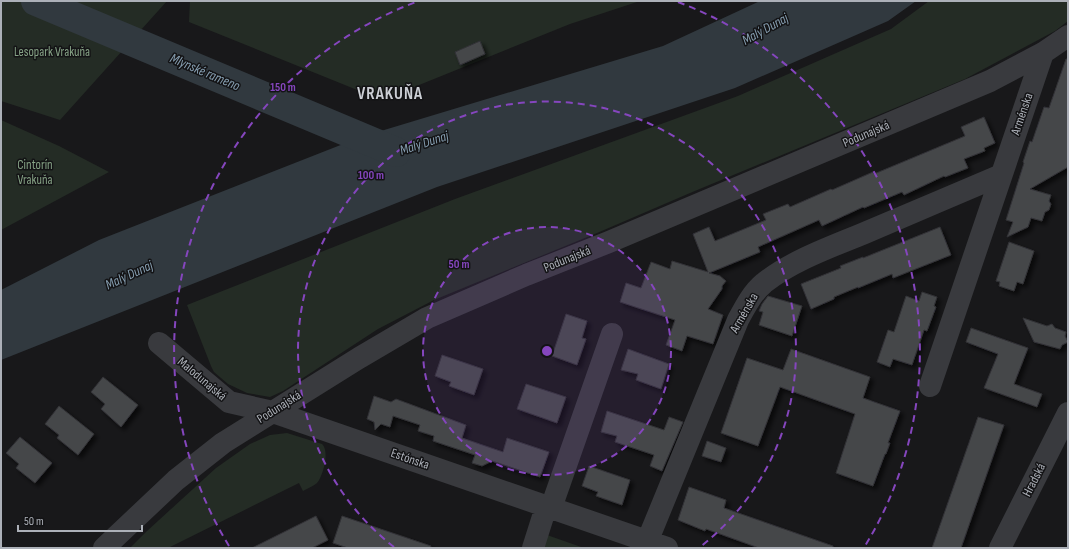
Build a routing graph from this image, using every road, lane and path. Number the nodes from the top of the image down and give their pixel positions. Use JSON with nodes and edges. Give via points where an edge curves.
{"nodes":[{"id":1,"x":1068,"y":36,"type":"edge"},
{"id":2,"x":1043,"y":53,"type":"junction"},
{"id":3,"x":1001,"y":176,"type":"junction"},
{"id":4,"x":612,"y":334,"type":"dead end"},
{"id":5,"x":159,"y":343,"type":"dead end"},
{"id":6,"x":930,"y":386,"type":"dead end"},
{"id":7,"x":273,"y":412,"type":"junction"},
{"id":8,"x":1068,"y":413,"type":"edge"},
{"id":9,"x":549,"y":507,"type":"junction"},
{"id":10,"x":657,"y":545,"type":"edge"},
{"id":11,"x":104,"y":548,"type":"edge"},
{"id":12,"x":533,"y":548,"type":"edge"},
{"id":13,"x":1000,"y":548,"type":"edge"}],
"edges":[{"from":1,"to":2,"type":"street","name":"Podunajská"},
{"from":2,"to":3,"type":"street","name":"Arménska"},
{"from":2,"to":7,"type":"street","name":"Podunajská","via":[[978,87],[427,318]]},
{"from":3,"to":6,"type":"street","name":"Arménska"},
{"from":3,"to":10,"type":"street","name":"Arménska","via":[[828,248],[788,268],[764,283],[752,295],[738,320]]},
{"from":4,"to":9,"type":"street"},
{"from":5,"to":7,"type":"street","name":"Malodunajská","via":[[229,402]]},
{"from":7,"to":9,"type":"street","name":"Estónska"},
{"from":7,"to":11,"type":"street","name":"Podunajská","via":[[223,443],[176,480]]},
{"from":8,"to":13,"type":"street","name":"Hradská"},
{"from":9,"to":10,"type":"street","name":"Estónska"},
{"from":9,"to":12,"type":"street"}]}
